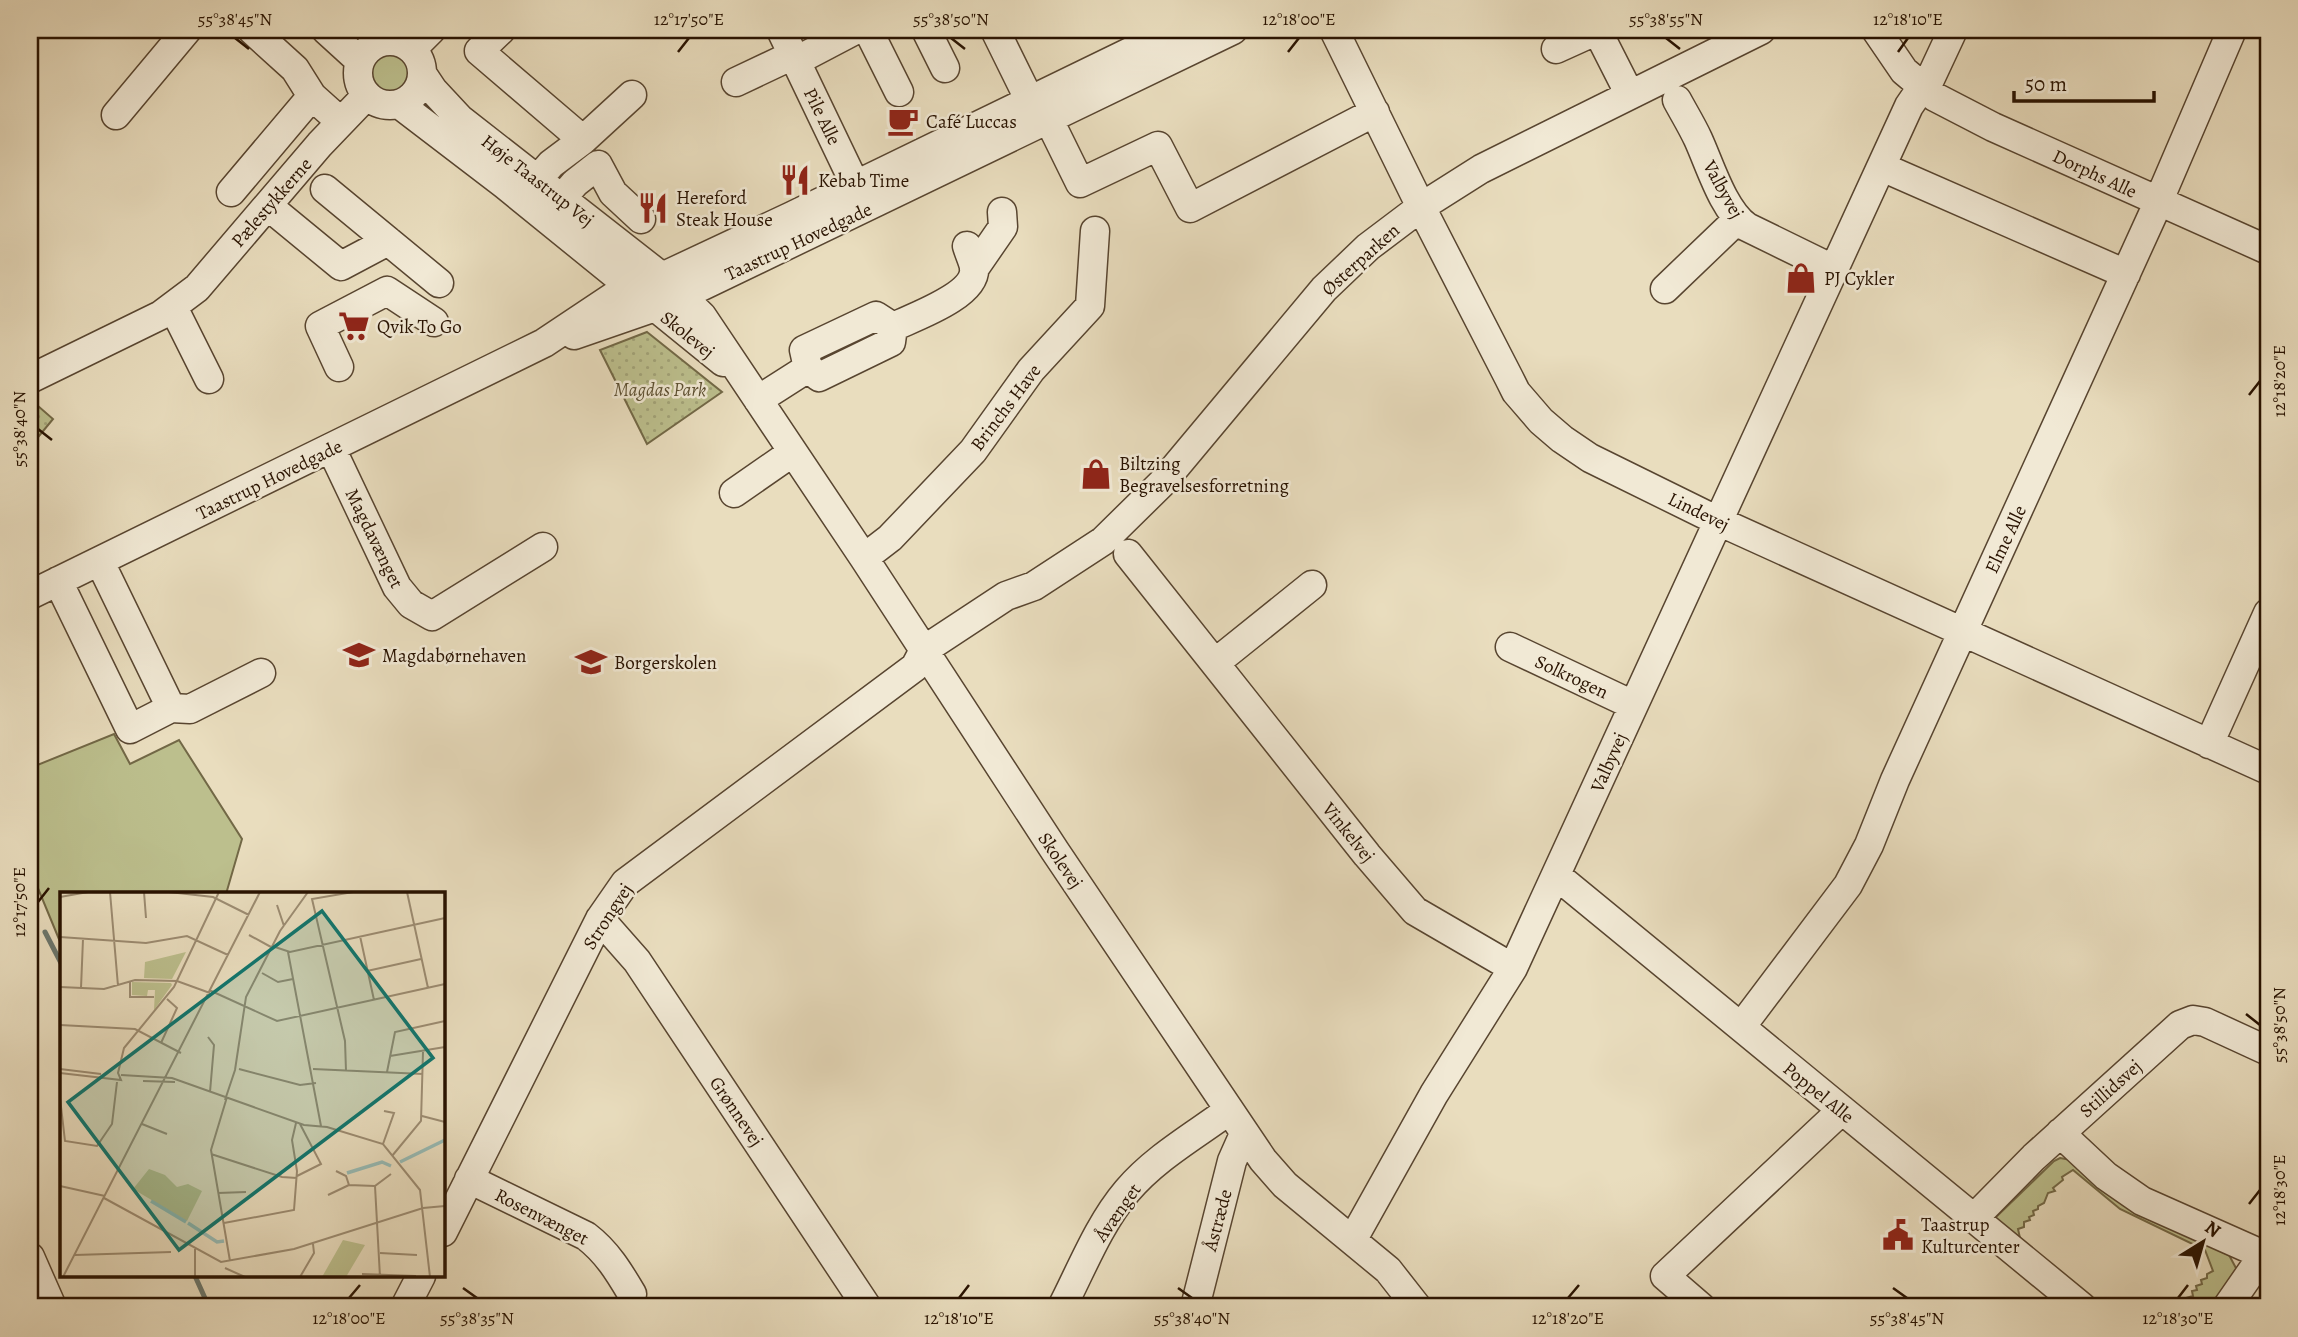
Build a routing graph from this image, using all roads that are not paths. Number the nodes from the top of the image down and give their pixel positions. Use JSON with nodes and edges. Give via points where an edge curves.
{"nodes":[{"id":1,"x":187,"y":30,"type":"edge"},
{"id":2,"x":252,"y":30,"type":"edge"},
{"id":3,"x":326,"y":30,"type":"edge"},
{"id":4,"x":501,"y":30,"type":"edge"},
{"id":5,"x":855,"y":30,"type":"edge"},
{"id":6,"x":867,"y":30,"type":"edge"},
{"id":7,"x":926,"y":30,"type":"edge"},
{"id":8,"x":995,"y":30,"type":"edge"},
{"id":9,"x":1175,"y":30,"type":"edge"},
{"id":10,"x":1233,"y":30,"type":"edge"},
{"id":11,"x":1335,"y":30,"type":"edge"},
{"id":12,"x":1598,"y":30,"type":"edge"},
{"id":13,"x":1761,"y":30,"type":"edge"},
{"id":14,"x":1876,"y":30,"type":"edge"},
{"id":15,"x":1953,"y":30,"type":"edge"},
{"id":16,"x":2232,"y":30,"type":"edge"},
{"id":17,"x":373,"y":35,"type":"edge"},
{"id":18,"x":422,"y":39,"type":"edge"},
{"id":19,"x":790,"y":49,"type":"edge"},
{"id":20,"x":1556,"y":49,"type":"dead end"},
{"id":21,"x":360,"y":61,"type":"junction"},
{"id":22,"x":945,"y":68,"type":"dead end"},
{"id":23,"x":422,"y":75,"type":"junction"},
{"id":24,"x":736,"y":82,"type":"dead end"},
{"id":25,"x":1924,"y":88,"type":"junction"},
{"id":26,"x":899,"y":92,"type":"dead end"},
{"id":27,"x":632,"y":94,"type":"dead end"},
{"id":28,"x":1630,"y":94,"type":"junction"},
{"id":29,"x":367,"y":95,"type":"junction"},
{"id":30,"x":312,"y":96,"type":"junction"},
{"id":31,"x":1677,"y":100,"type":"dead end"},
{"id":32,"x":399,"y":104,"type":"junction"},
{"id":33,"x":1039,"y":110,"type":"junction"},
{"id":34,"x":1375,"y":112,"type":"junction"},
{"id":35,"x":116,"y":115,"type":"dead end"},
{"id":36,"x":341,"y":122,"type":"junction"},
{"id":37,"x":583,"y":140,"type":"junction"},
{"id":38,"x":1882,"y":167,"type":"junction"},
{"id":39,"x":538,"y":179,"type":"junction"},
{"id":40,"x":325,"y":189,"type":"dead end"},
{"id":41,"x":231,"y":192,"type":"dead end"},
{"id":42,"x":862,"y":197,"type":"junction"},
{"id":43,"x":562,"y":198,"type":"junction"},
{"id":44,"x":2158,"y":202,"type":"junction"},
{"id":45,"x":268,"y":206,"type":"junction"},
{"id":46,"x":1421,"y":207,"type":"junction"},
{"id":47,"x":1002,"y":212,"type":"dead end"},
{"id":48,"x":641,"y":219,"type":"dead end"},
{"id":49,"x":1738,"y":219,"type":"junction"},
{"id":50,"x":1095,"y":231,"type":"dead end"},
{"id":51,"x":388,"y":241,"type":"junction"},
{"id":52,"x":2268,"y":250,"type":"edge"},
{"id":53,"x":1835,"y":270,"type":"junction"},
{"id":54,"x":2126,"y":274,"type":"junction"},
{"id":55,"x":662,"y":277,"type":"junction"},
{"id":56,"x":439,"y":283,"type":"dead end"},
{"id":57,"x":1665,"y":289,"type":"dead end"},
{"id":58,"x":633,"y":290,"type":"junction"},
{"id":59,"x":683,"y":295,"type":"junction"},
{"id":60,"x":173,"y":307,"type":"junction"},
{"id":61,"x":655,"y":307,"type":"junction"},
{"id":62,"x":434,"y":322,"type":"dead end"},
{"id":63,"x":544,"y":343,"type":"junction"},
{"id":64,"x":339,"y":367,"type":"dead end"},
{"id":65,"x":30,"y":379,"type":"edge"},
{"id":66,"x":209,"y":379,"type":"dead end"},
{"id":67,"x":751,"y":389,"type":"junction"},
{"id":68,"x":331,"y":448,"type":"junction"},
{"id":69,"x":793,"y":452,"type":"junction"},
{"id":70,"x":734,"y":493,"type":"dead end"},
{"id":71,"x":1718,"y":521,"type":"junction"},
{"id":72,"x":543,"y":547,"type":"dead end"},
{"id":73,"x":1128,"y":554,"type":"dead end"},
{"id":74,"x":864,"y":558,"type":"junction"},
{"id":75,"x":100,"y":562,"type":"junction"},
{"id":76,"x":58,"y":581,"type":"junction"},
{"id":77,"x":1312,"y":585,"type":"dead end"},
{"id":78,"x":30,"y":595,"type":"edge"},
{"id":79,"x":2268,"y":613,"type":"edge"},
{"id":80,"x":1962,"y":632,"type":"junction"},
{"id":81,"x":1510,"y":647,"type":"dead end"},
{"id":82,"x":924,"y":660,"type":"junction"},
{"id":83,"x":1214,"y":663,"type":"junction"},
{"id":84,"x":261,"y":673,"type":"dead end"},
{"id":85,"x":1633,"y":705,"type":"junction"},
{"id":86,"x":171,"y":708,"type":"junction"},
{"id":87,"x":2209,"y":744,"type":"junction"},
{"id":88,"x":2268,"y":770,"type":"edge"},
{"id":89,"x":1557,"y":876,"type":"junction"},
{"id":90,"x":600,"y":919,"type":"junction"},
{"id":91,"x":1513,"y":968,"type":"junction"},
{"id":92,"x":1741,"y":1027,"type":"junction"},
{"id":93,"x":2268,"y":1051,"type":"edge"},
{"id":94,"x":1842,"y":1110,"type":"junction"},
{"id":95,"x":1236,"y":1122,"type":"junction"},
{"id":96,"x":2060,"y":1133,"type":"junction"},
{"id":97,"x":469,"y":1180,"type":"junction"},
{"id":98,"x":1973,"y":1219,"type":"junction"},
{"id":99,"x":444,"y":1230,"type":"edge"},
{"id":100,"x":1353,"y":1239,"type":"junction"},
{"id":101,"x":2266,"y":1256,"type":"edge"},
{"id":102,"x":30,"y":1257,"type":"edge"},
{"id":103,"x":420,"y":1278,"type":"edge"},
{"id":104,"x":632,"y":1294,"type":"dead end"},
{"id":105,"x":52,"y":1307,"type":"edge"},
{"id":106,"x":405,"y":1307,"type":"edge"},
{"id":107,"x":867,"y":1307,"type":"edge"},
{"id":108,"x":1062,"y":1307,"type":"edge"},
{"id":109,"x":1195,"y":1307,"type":"edge"},
{"id":110,"x":1417,"y":1307,"type":"edge"},
{"id":111,"x":1701,"y":1307,"type":"edge"},
{"id":112,"x":2082,"y":1307,"type":"edge"},
{"id":113,"x":2227,"y":1307,"type":"edge"}],
"edges":[{"from":1,"to":35,"type":"street"},
{"from":2,"to":30,"type":"street","via":[[295,69]]},
{"from":3,"to":21,"type":"street"},
{"from":4,"to":37,"type":"street","via":[[479,51]]},
{"from":5,"to":19,"type":"street"},
{"from":6,"to":26,"type":"street"},
{"from":7,"to":22,"type":"street"},
{"from":8,"to":33,"type":"street"},
{"from":9,"to":33,"type":"street","name":"Taastrup Hovedgade"},
{"from":10,"to":33,"type":"street","name":"Taastrup Hovedgade"},
{"from":11,"to":34,"type":"street","name":"Lindevej"},
{"from":12,"to":20,"type":"street"},
{"from":12,"to":28,"type":"street"},
{"from":13,"to":28,"type":"street","name":"Østerparken"},
{"from":14,"to":25,"type":"street","name":"Dorphs Alle","via":[[1898,63]]},
{"from":15,"to":25,"type":"street"},
{"from":16,"to":44,"type":"street","name":"Elme Alle"},
{"from":17,"to":18,"type":"street","via":[[398,41]]},
{"from":17,"to":21,"type":"street"},
{"from":18,"to":23,"type":"street","name":"Høje Taastrup Vej","via":[[418,57]]},
{"from":19,"to":24,"type":"street"},
{"from":19,"to":42,"type":"street","name":"Pile Alle"},
{"from":21,"to":29,"type":"street","via":[[359,81]]},
{"from":23,"to":32,"type":"street","via":[[413,96]]},
{"from":23,"to":39,"type":"street","name":"Høje Taastrup Vej","via":[[460,118]]},
{"from":25,"to":38,"type":"street","name":"Valbyvej","via":[[1909,106]]},
{"from":25,"to":44,"type":"street","name":"Dorphs Alle","via":[[1993,127]]},
{"from":27,"to":37,"type":"street"},
{"from":28,"to":46,"type":"street","name":"Østerparken","via":[[1481,169]]},
{"from":29,"to":32,"type":"street","via":[[383,104]]},
{"from":29,"to":36,"type":"street","name":"Pælestykkerne"},
{"from":30,"to":36,"type":"street"},
{"from":30,"to":41,"type":"street","name":"Pælestykkerne"},
{"from":31,"to":49,"type":"street","name":"Valbyvej"},
{"from":32,"to":58,"type":"street","name":"Høje Taastrup Vej"},
{"from":33,"to":34,"type":"street","via":[[1080,183],[1158,146],[1190,208]]},
{"from":33,"to":42,"type":"street","name":"Taastrup Hovedgade"},
{"from":34,"to":46,"type":"street","name":"Lindevej"},
{"from":36,"to":45,"type":"street","name":"Pælestykkerne"},
{"from":37,"to":39,"type":"street"},
{"from":38,"to":53,"type":"street","name":"Valbyvej"},
{"from":38,"to":54,"type":"street"},
{"from":39,"to":43,"type":"street","name":"Høje Taastrup Vej"},
{"from":40,"to":51,"type":"street"},
{"from":42,"to":55,"type":"street","name":"Taastrup Hovedgade"},
{"from":42,"to":59,"type":"street","name":"Taastrup Hovedgade"},
{"from":43,"to":48,"type":"street","via":[[598,165],[612,193]]},
{"from":43,"to":55,"type":"street","name":"Høje Taastrup Vej"},
{"from":44,"to":52,"type":"street","name":"Dorphs Alle"},
{"from":44,"to":54,"type":"street","name":"Elme Alle"},
{"from":45,"to":51,"type":"street","via":[[341,266]]},
{"from":45,"to":60,"type":"street","name":"Pælestykkerne","via":[[198,288]]},
{"from":46,"to":71,"type":"street","name":"Lindevej","via":[[1509,378],[1541,421],[1590,458]]},
{"from":46,"to":82,"type":"street","name":"Østerparken","via":[[1368,247],[1324,289],[1162,483],[1103,541],[1034,586],[1006,596]]},
{"from":47,"to":67,"type":"street","via":[[1003,227],[970,258],[971,282],[962,293],[893,327],[876,316],[804,350],[808,368]]},
{"from":49,"to":53,"type":"street","name":"Valbyvej"},
{"from":49,"to":57,"type":"street"},
{"from":50,"to":74,"type":"street","name":"Brinchs Have","via":[[1090,306],[1031,370],[973,451],[890,538]]},
{"from":51,"to":56,"type":"street"},
{"from":53,"to":71,"type":"street","name":"Valbyvej"},
{"from":54,"to":80,"type":"street","name":"Elme Alle"},
{"from":55,"to":58,"type":"street","name":"Taastrup Hovedgade"},
{"from":55,"to":59,"type":"street","name":"Skolevej"},
{"from":58,"to":61,"type":"street","name":"Skolevej"},
{"from":58,"to":63,"type":"street","name":"Taastrup Hovedgade","via":[[613,297]]},
{"from":59,"to":61,"type":"street","name":"Taastrup Hovedgade"},
{"from":59,"to":67,"type":"street","name":"Skolevej"},
{"from":60,"to":65,"type":"street","name":"Pælestykkerne"},
{"from":60,"to":66,"type":"street"},
{"from":61,"to":63,"type":"street","name":"Taastrup Hovedgade"},
{"from":61,"to":67,"type":"street","name":"Skolevej"},
{"from":62,"to":64,"type":"street","via":[[387,290],[320,326]]},
{"from":63,"to":68,"type":"street","name":"Taastrup Hovedgade"},
{"from":67,"to":69,"type":"street","name":"Skolevej"},
{"from":68,"to":72,"type":"street","name":"Magdavænget","via":[[397,587],[411,604],[432,616]]},
{"from":68,"to":75,"type":"street","name":"Taastrup Hovedgade"},
{"from":69,"to":70,"type":"street"},
{"from":69,"to":74,"type":"street","name":"Skolevej"},
{"from":71,"to":80,"type":"street","name":"Lindevej"},
{"from":71,"to":85,"type":"street","name":"Valbyvej"},
{"from":73,"to":83,"type":"street","name":"Vinkelvej"},
{"from":74,"to":82,"type":"street","name":"Skolevej"},
{"from":75,"to":76,"type":"street","name":"Taastrup Hovedgade"},
{"from":75,"to":86,"type":"street"},
{"from":76,"to":78,"type":"street","name":"Taastrup Hovedgade"},
{"from":76,"to":86,"type":"street","via":[[130,729]]},
{"from":77,"to":83,"type":"street"},
{"from":79,"to":87,"type":"street"},
{"from":80,"to":87,"type":"street","name":"Lindevej"},
{"from":80,"to":92,"type":"street","name":"Elme Alle","via":[[1848,885]]},
{"from":81,"to":85,"type":"street","name":"Solkrogen"},
{"from":82,"to":90,"type":"street","name":"Strongvej","via":[[638,872]]},
{"from":82,"to":95,"type":"street","name":"Skolevej"},
{"from":83,"to":91,"type":"street","name":"Vinkelvej","via":[[1415,911]]},
{"from":84,"to":86,"type":"street","via":[[190,709]]},
{"from":85,"to":89,"type":"street","name":"Valbyvej"},
{"from":87,"to":88,"type":"street","name":"Lindevej"},
{"from":89,"to":91,"type":"street","name":"Valbyvej"},
{"from":89,"to":92,"type":"street","name":"Poppel Alle"},
{"from":90,"to":97,"type":"street","name":"Strongvej"},
{"from":90,"to":107,"type":"street","name":"Grønnevej","via":[[637,961]]},
{"from":91,"to":100,"type":"street","name":"Valbyvej","via":[[1434,1094]]},
{"from":92,"to":94,"type":"street","name":"Poppel Alle"},
{"from":93,"to":96,"type":"street","name":"Stillidsvej","via":[[2204,1022],[2180,1025]]},
{"from":94,"to":98,"type":"street","name":"Poppel Alle"},
{"from":94,"to":111,"type":"street","via":[[1665,1276]]},
{"from":95,"to":100,"type":"street","name":"Skolevej","via":[[1285,1185]]},
{"from":95,"to":108,"type":"street","name":"Åvænget","via":[[1152,1166],[1127,1191],[1107,1219]]},
{"from":95,"to":109,"type":"street","name":"Åstræde","via":[[1232,1161]]},
{"from":96,"to":98,"type":"street","name":"Stillidsvej"},
{"from":96,"to":101,"type":"street","via":[[2106,1176],[2142,1201]]},
{"from":97,"to":99,"type":"street","name":"Strongvej"},
{"from":97,"to":104,"type":"street","name":"Rosenvænget","via":[[586,1236],[600,1247]]},
{"from":98,"to":112,"type":"street","name":"Poppel Alle"},
{"from":100,"to":110,"type":"street","name":"Skolevej","via":[[1388,1269]]},
{"from":101,"to":113,"type":"street"},
{"from":102,"to":105,"type":"street"},
{"from":103,"to":106,"type":"street"}]}
